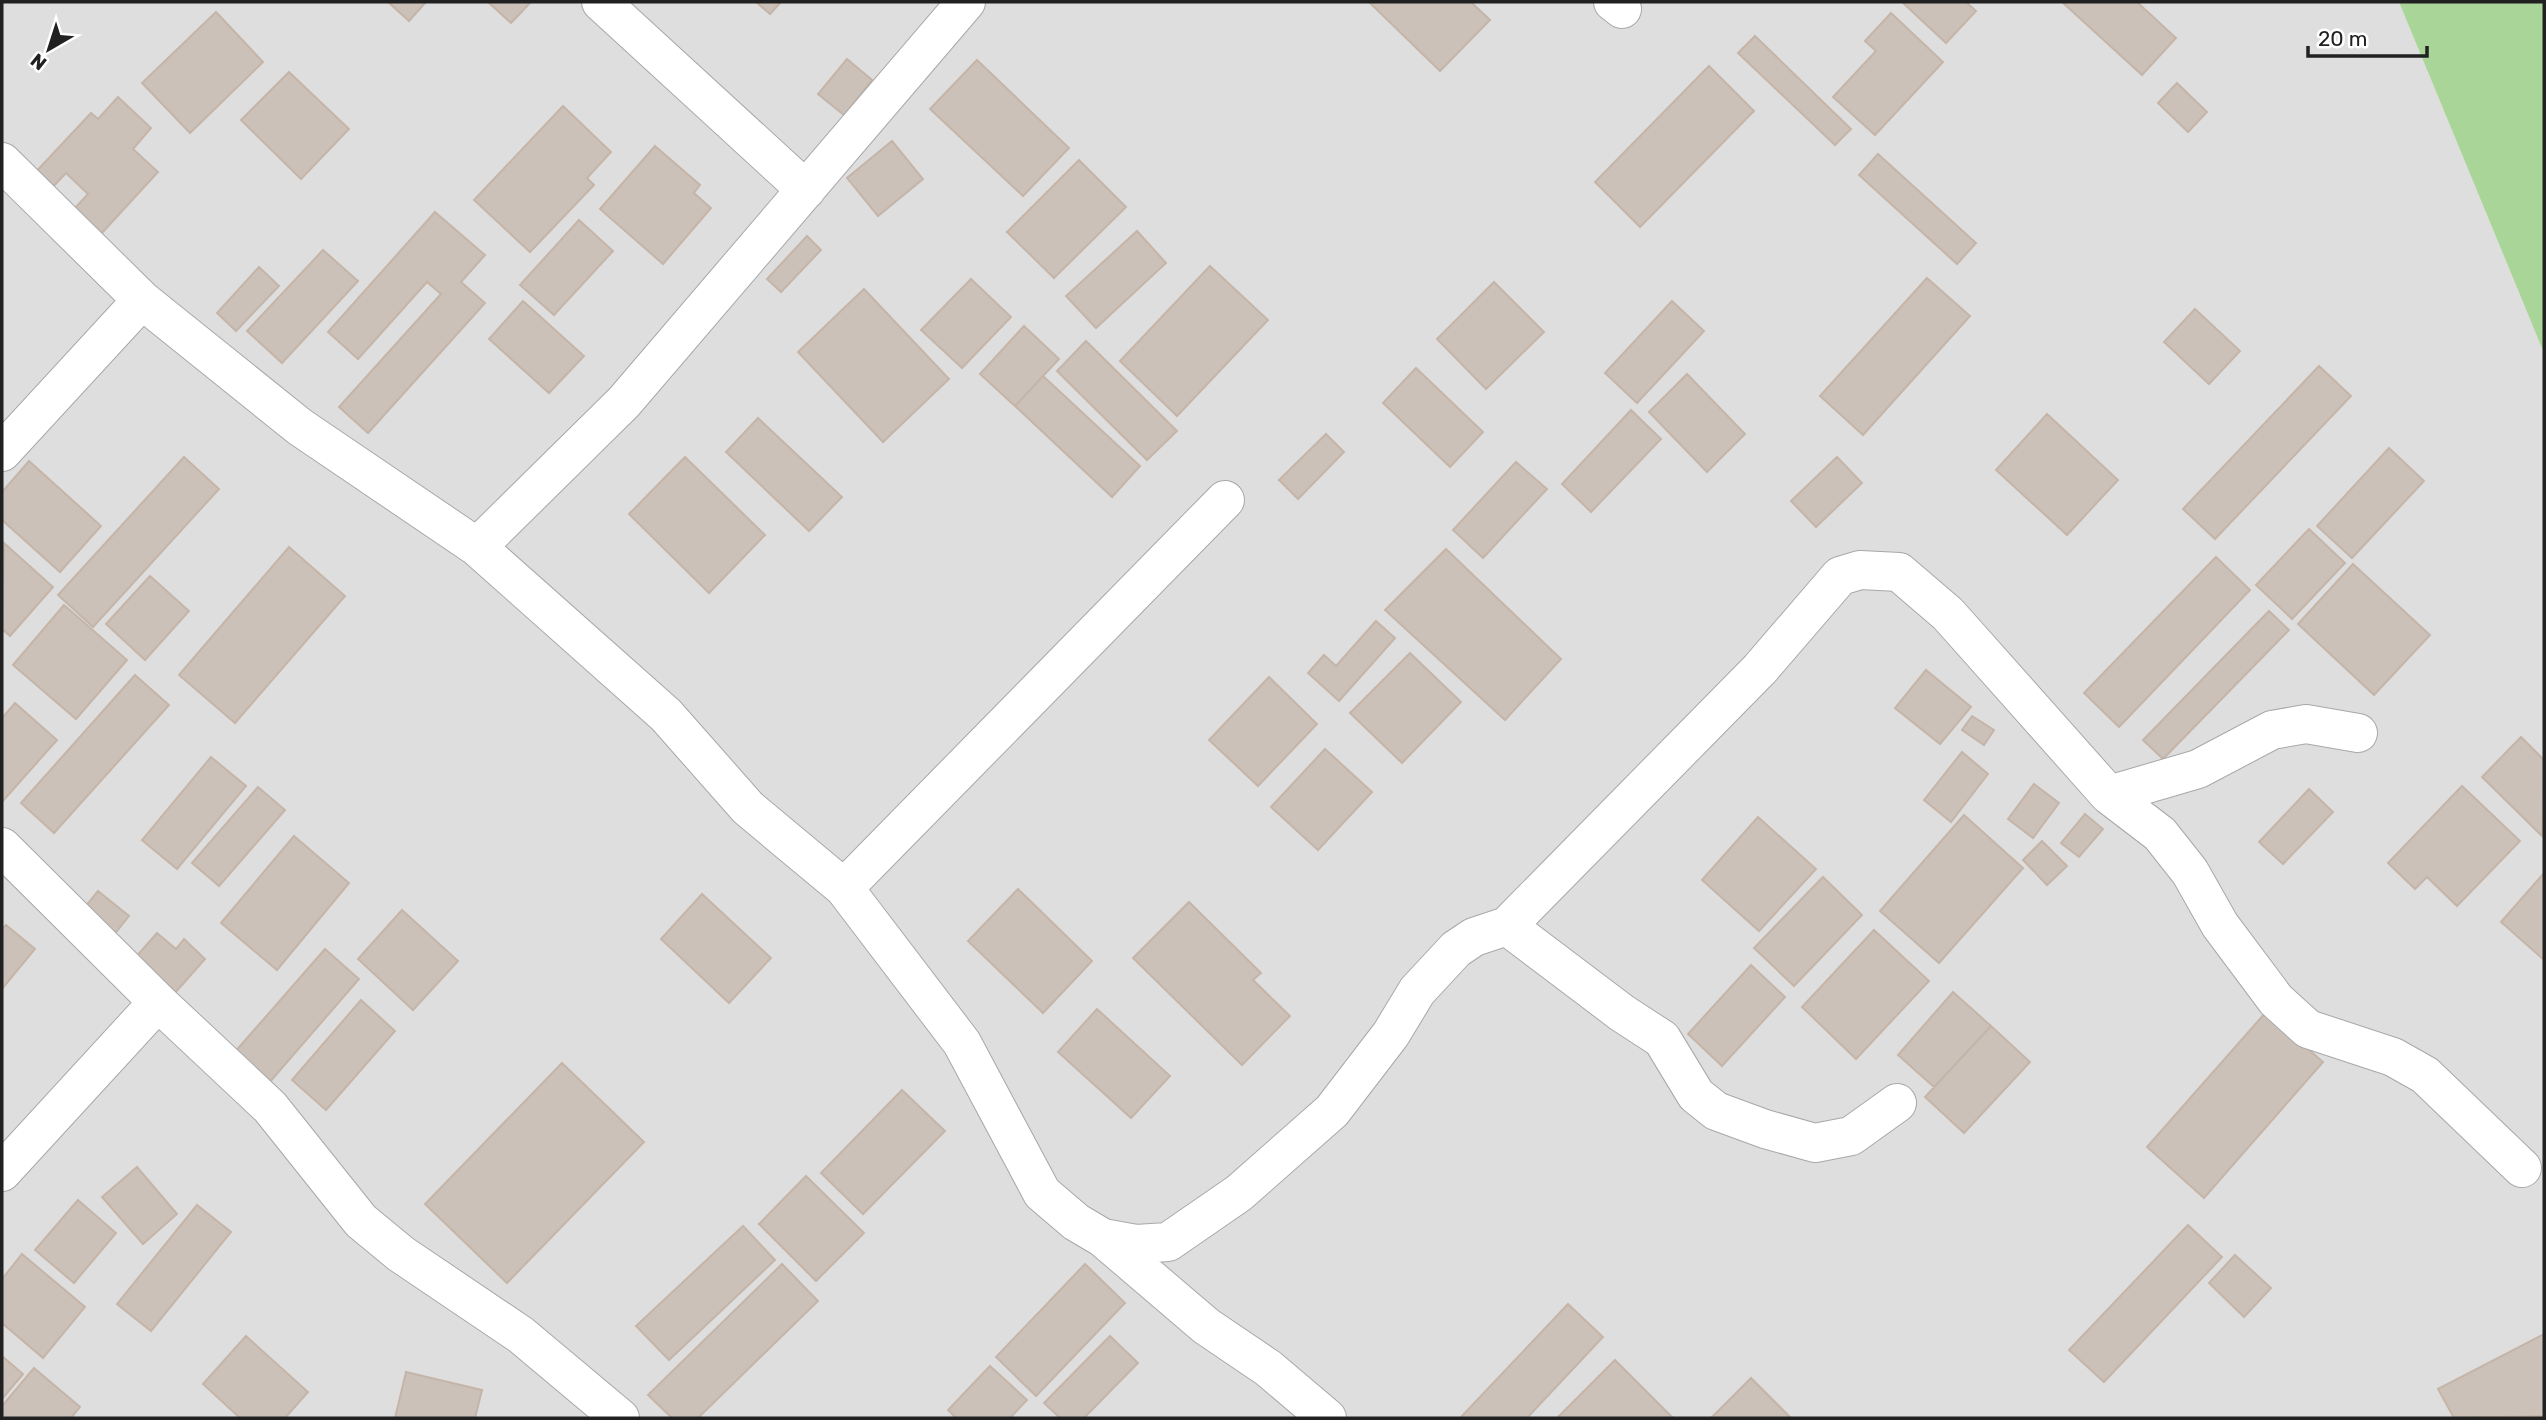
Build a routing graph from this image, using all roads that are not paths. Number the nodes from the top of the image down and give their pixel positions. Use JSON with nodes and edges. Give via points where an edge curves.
{"nodes":[{"id":1,"x":601,"y":2,"type":"edge"},
{"id":2,"x":966,"y":2,"type":"edge"},
{"id":3,"x":2,"y":162,"type":"edge"},
{"id":4,"x":806,"y":190,"type":"junction"},
{"id":5,"x":142,"y":300,"type":"junction"},
{"id":6,"x":2,"y":452,"type":"edge"},
{"id":7,"x":1225,"y":500,"type":"dead end"},
{"id":8,"x":477,"y":547,"type":"junction"},
{"id":9,"x":2358,"y":733,"type":"dead end"},
{"id":10,"x":2109,"y":794,"type":"junction"},
{"id":11,"x":2,"y":847,"type":"edge"},
{"id":12,"x":844,"y":888,"type":"junction"},
{"id":13,"x":1507,"y":926,"type":"junction"},
{"id":14,"x":158,"y":1002,"type":"junction"},
{"id":15,"x":1897,"y":1103,"type":"dead end"},
{"id":16,"x":2522,"y":1168,"type":"dead end"},
{"id":17,"x":2,"y":1172,"type":"edge"},
{"id":18,"x":1103,"y":1238,"type":"junction"},
{"id":19,"x":620,"y":1418,"type":"edge"},
{"id":20,"x":1327,"y":1418,"type":"edge"}],
"edges":[{"from":1,"to":4,"type":"street"},
{"from":2,"to":4,"type":"street"},
{"from":3,"to":5,"type":"street"},
{"from":4,"to":8,"type":"street","via":[[624,402]]},
{"from":5,"to":6,"type":"street"},
{"from":5,"to":8,"type":"street","via":[[300,427]]},
{"from":7,"to":12,"type":"street"},
{"from":8,"to":12,"type":"street","via":[[666,715],[748,808]]},
{"from":9,"to":10,"type":"street","via":[[2306,724],[2272,730],[2198,769]]},
{"from":10,"to":13,"type":"street","via":[[1948,614],[1899,572],[1860,570],[1840,576],[1823,593],[1760,669]]},
{"from":10,"to":16,"type":"street","via":[[2160,834],[2276,1000],[2308,1030],[2393,1057],[2424,1075]]},
{"from":11,"to":14,"type":"street"},
{"from":12,"to":18,"type":"street","via":[[962,1043],[1042,1193]]},
{"from":13,"to":15,"type":"street","via":[[1662,1039],[1696,1095],[1716,1111],[1815,1143],[1851,1136]]},
{"from":13,"to":18,"type":"street","via":[[1474,936],[1456,949],[1417,990],[1391,1034],[1332,1111],[1239,1193],[1167,1242],[1136,1244]]},
{"from":14,"to":17,"type":"street"},
{"from":14,"to":19,"type":"street","via":[[270,1107],[361,1222],[521,1335]]},
{"from":18,"to":20,"type":"street","via":[[1206,1326],[1268,1368]]}]}
